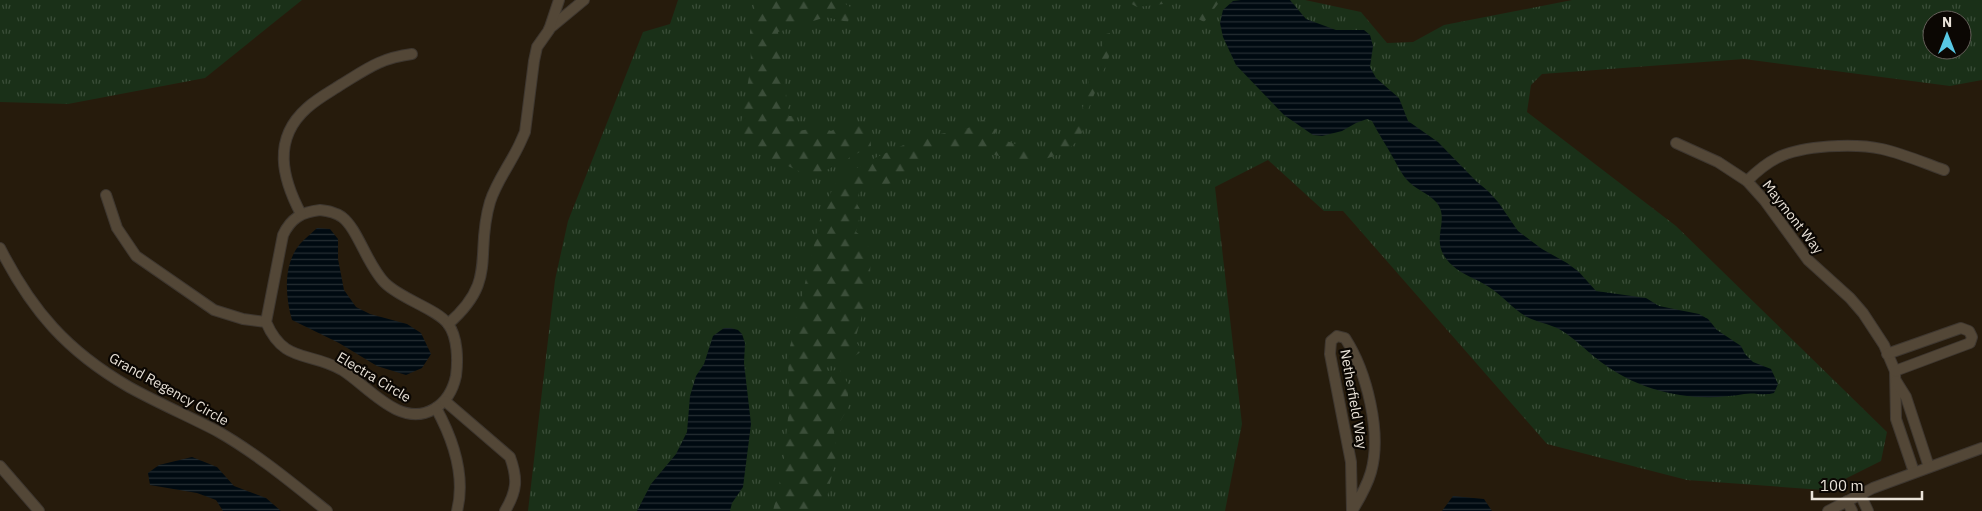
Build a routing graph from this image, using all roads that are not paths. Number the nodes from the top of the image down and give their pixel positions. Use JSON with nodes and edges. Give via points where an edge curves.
{"nodes":[{"id":1,"x":559,"y":0,"type":"edge"},
{"id":2,"x":584,"y":0,"type":"edge"},
{"id":3,"x":549,"y":30,"type":"junction"},
{"id":4,"x":412,"y":54,"type":"dead end"},
{"id":5,"x":1676,"y":142,"type":"dead end"},
{"id":6,"x":1944,"y":170,"type":"dead end"},
{"id":7,"x":1747,"y":181,"type":"junction"},
{"id":8,"x":106,"y":195,"type":"dead end"},
{"id":9,"x":301,"y":214,"type":"junction"},
{"id":10,"x":0,"y":248,"type":"edge"},
{"id":11,"x":266,"y":322,"type":"junction"},
{"id":12,"x":448,"y":324,"type":"junction"},
{"id":13,"x":1887,"y":354,"type":"junction"},
{"id":14,"x":1895,"y":376,"type":"junction"},
{"id":15,"x":445,"y":401,"type":"junction"},
{"id":16,"x":436,"y":408,"type":"junction"},
{"id":17,"x":1982,"y":448,"type":"edge"},
{"id":18,"x":0,"y":466,"type":"edge"},
{"id":19,"x":1928,"y":467,"type":"junction"},
{"id":20,"x":1914,"y":472,"type":"junction"},
{"id":21,"x":1860,"y":494,"type":"junction"},
{"id":22,"x":1847,"y":501,"type":"junction"},
{"id":23,"x":39,"y":511,"type":"edge"},
{"id":24,"x":327,"y":511,"type":"edge"},
{"id":25,"x":457,"y":511,"type":"edge"},
{"id":26,"x":504,"y":511,"type":"edge"},
{"id":27,"x":1352,"y":511,"type":"edge"},
{"id":28,"x":1828,"y":511,"type":"edge"},
{"id":29,"x":1852,"y":511,"type":"edge"},
{"id":30,"x":1868,"y":511,"type":"edge"}],
"edges":[{"from":1,"to":3,"type":"street"},
{"from":2,"to":3,"type":"street"},
{"from":3,"to":12,"type":"street","via":[[538,47],[534,62],[522,141],[491,201],[486,220],[481,278],[468,305]]},
{"from":4,"to":9,"type":"street","via":[[375,64],[316,100],[297,119],[287,141],[284,164],[288,188]]},
{"from":5,"to":7,"type":"street","name":"Maymont Way","via":[[1718,162]]},
{"from":6,"to":7,"type":"street","via":[[1881,149],[1837,146],[1779,157],[1764,165]]},
{"from":7,"to":13,"type":"street","name":"Maymont Way","via":[[1808,260],[1863,312]]},
{"from":8,"to":11,"type":"street","via":[[117,228],[136,256],[214,310]]},
{"from":9,"to":11,"type":"street","via":[[288,225],[283,235]]},
{"from":9,"to":12,"type":"street","via":[[320,210],[342,217],[371,266],[386,284]]},
{"from":10,"to":24,"type":"street","name":"Grand Regency Circle","via":[[40,314],[70,345],[129,386],[238,444]]},
{"from":11,"to":16,"type":"street","name":"Electra Circle","via":[[278,344],[288,351],[341,370],[394,409],[412,414]]},
{"from":12,"to":15,"type":"street","via":[[455,343],[457,365]]},
{"from":13,"to":14,"type":"street","name":"Maymont Way"},
{"from":13,"to":14,"type":"street","via":[[1961,328],[1969,331],[1972,337],[1970,344]]},
{"from":14,"to":19,"type":"street","name":"Maymont Way","via":[[1906,397]]},
{"from":14,"to":20,"type":"street","via":[[1896,419]]},
{"from":15,"to":16,"type":"street","name":"Electra Circle"},
{"from":15,"to":26,"type":"street","via":[[510,457],[516,484],[513,498]]},
{"from":16,"to":25,"type":"street","via":[[456,456],[460,483]]},
{"from":17,"to":19,"type":"street"},
{"from":18,"to":23,"type":"street"},
{"from":19,"to":20,"type":"street"},
{"from":20,"to":21,"type":"street"},
{"from":21,"to":22,"type":"street"},
{"from":21,"to":30,"type":"street"},
{"from":22,"to":28,"type":"street"},
{"from":22,"to":29,"type":"street"},
{"from":27,"to":27,"type":"street","name":"Netherfield Way","via":[[1352,474],[1330,354],[1331,341],[1337,336],[1345,338],[1352,348],[1373,417],[1371,471],[1366,488]]}]}
